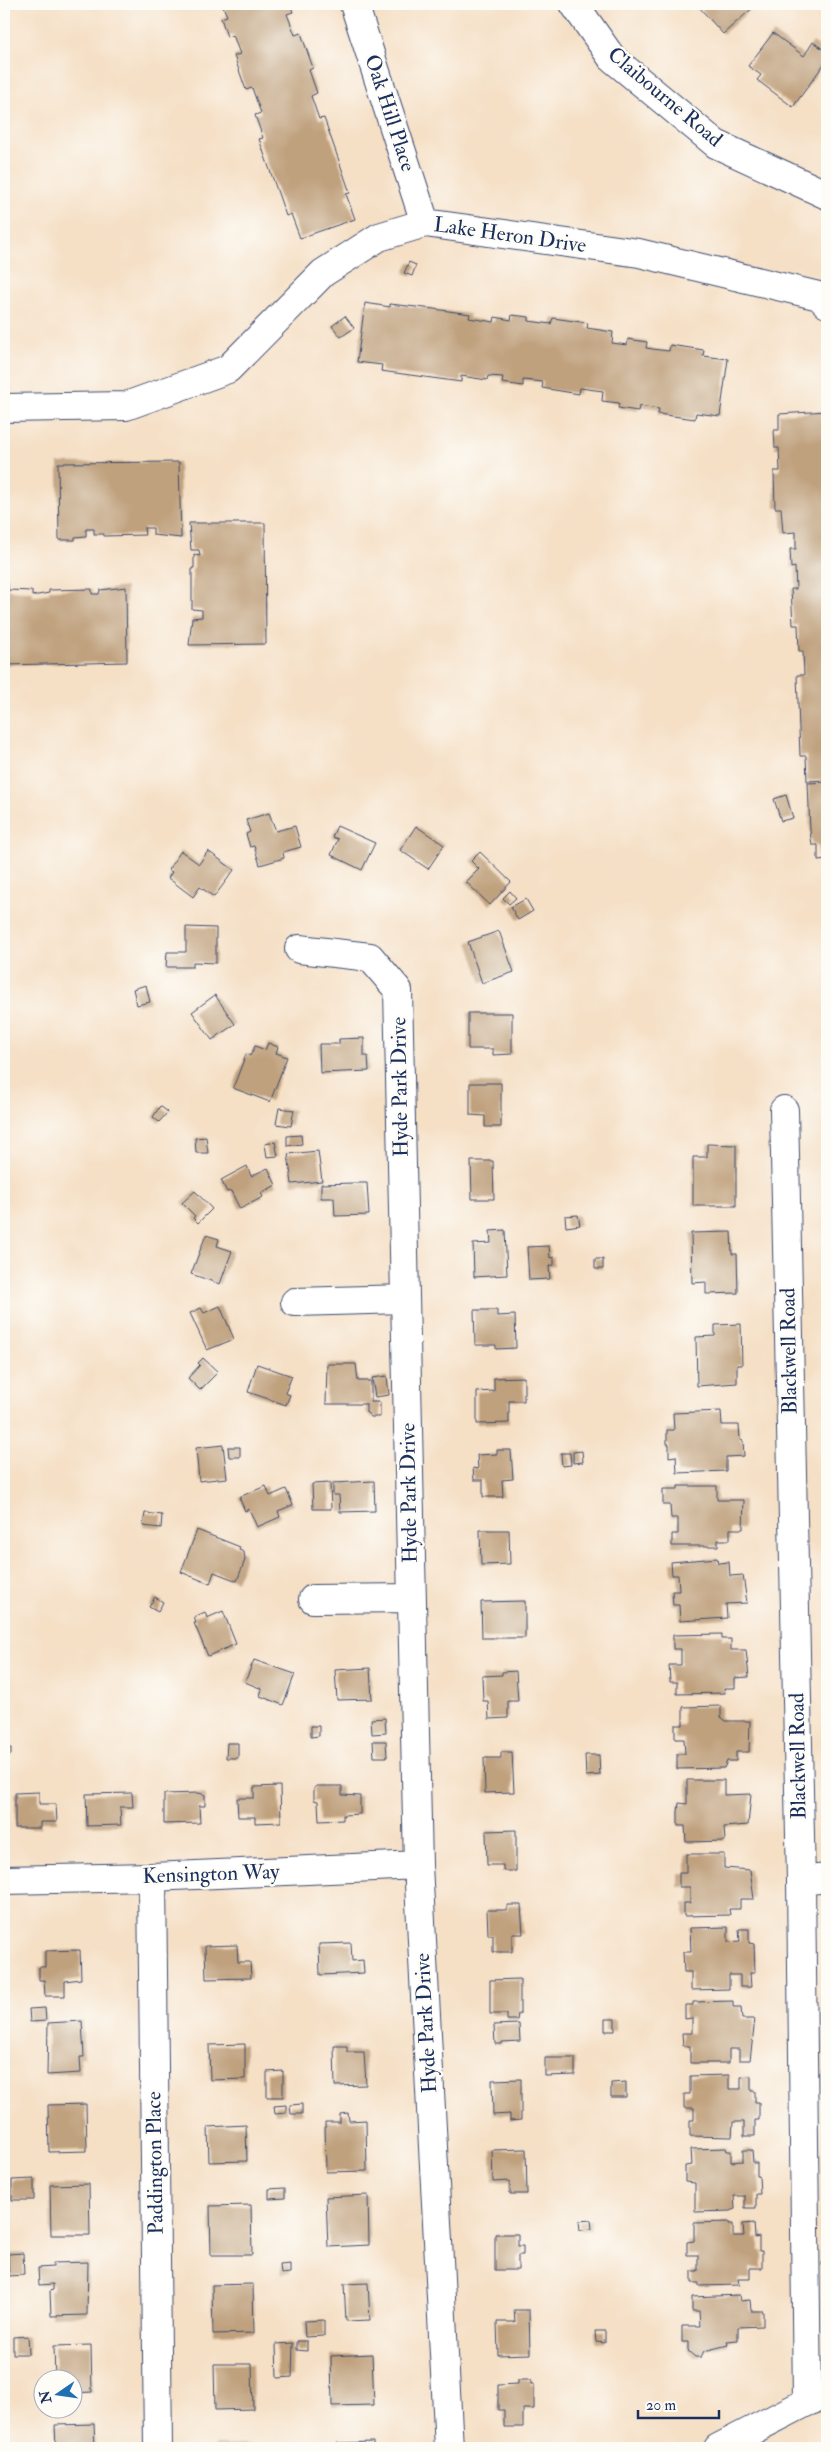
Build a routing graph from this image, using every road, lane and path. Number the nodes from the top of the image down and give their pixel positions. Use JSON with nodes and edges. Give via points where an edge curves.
{"nodes":[{"id":1,"x":354,"y":4,"type":"edge"},
{"id":2,"x":574,"y":4,"type":"edge"},
{"id":3,"x":827,"y":195,"type":"edge"},
{"id":4,"x":425,"y":223,"type":"junction"},
{"id":5,"x":827,"y":304,"type":"edge"},
{"id":6,"x":4,"y":408,"type":"edge"},
{"id":7,"x":299,"y":949,"type":"dead end"},
{"id":8,"x":784,"y":1110,"type":"dead end"},
{"id":9,"x":405,"y":1299,"type":"junction"},
{"id":10,"x":295,"y":1302,"type":"dead end"},
{"id":11,"x":412,"y":1598,"type":"junction"},
{"id":12,"x":313,"y":1599,"type":"dead end"},
{"id":13,"x":418,"y":1865,"type":"junction"},
{"id":14,"x":152,"y":1877,"type":"junction"},
{"id":15,"x":827,"y":1878,"type":"edge"},
{"id":16,"x":4,"y":1880,"type":"edge"},
{"id":17,"x":801,"y":1881,"type":"junction"},
{"id":18,"x":817,"y":2398,"type":"edge"},
{"id":19,"x":158,"y":2448,"type":"edge"},
{"id":20,"x":450,"y":2448,"type":"edge"},
{"id":21,"x":718,"y":2448,"type":"edge"}],
"edges":[{"from":1,"to":4,"type":"street","name":"Oak Hill Place"},
{"from":2,"to":3,"type":"street","name":"Claibourne Road","via":[[612,58],[716,144]]},
{"from":4,"to":5,"type":"street","name":"Lake Heron Drive","via":[[639,253],[819,296]]},
{"from":4,"to":6,"type":"street","name":"Lake Heron Drive","via":[[379,237],[323,273],[228,369],[126,406]]},
{"from":7,"to":9,"type":"street","name":"Hyde Park Drive","via":[[370,957],[398,990]]},
{"from":8,"to":17,"type":"street","name":"Blackwell Road"},
{"from":9,"to":10,"type":"street"},
{"from":9,"to":11,"type":"street","name":"Hyde Park Drive"},
{"from":11,"to":12,"type":"street"},
{"from":11,"to":13,"type":"street","name":"Hyde Park Drive"},
{"from":13,"to":14,"type":"street","name":"Kensington Way"},
{"from":13,"to":20,"type":"street","name":"Hyde Park Drive"},
{"from":14,"to":16,"type":"street","name":"Kensington Way"},
{"from":14,"to":19,"type":"street","name":"Paddington Place"},
{"from":15,"to":17,"type":"street"},
{"from":17,"to":18,"type":"street","name":"Blackwell Road"},
{"from":18,"to":21,"type":"street"}]}
